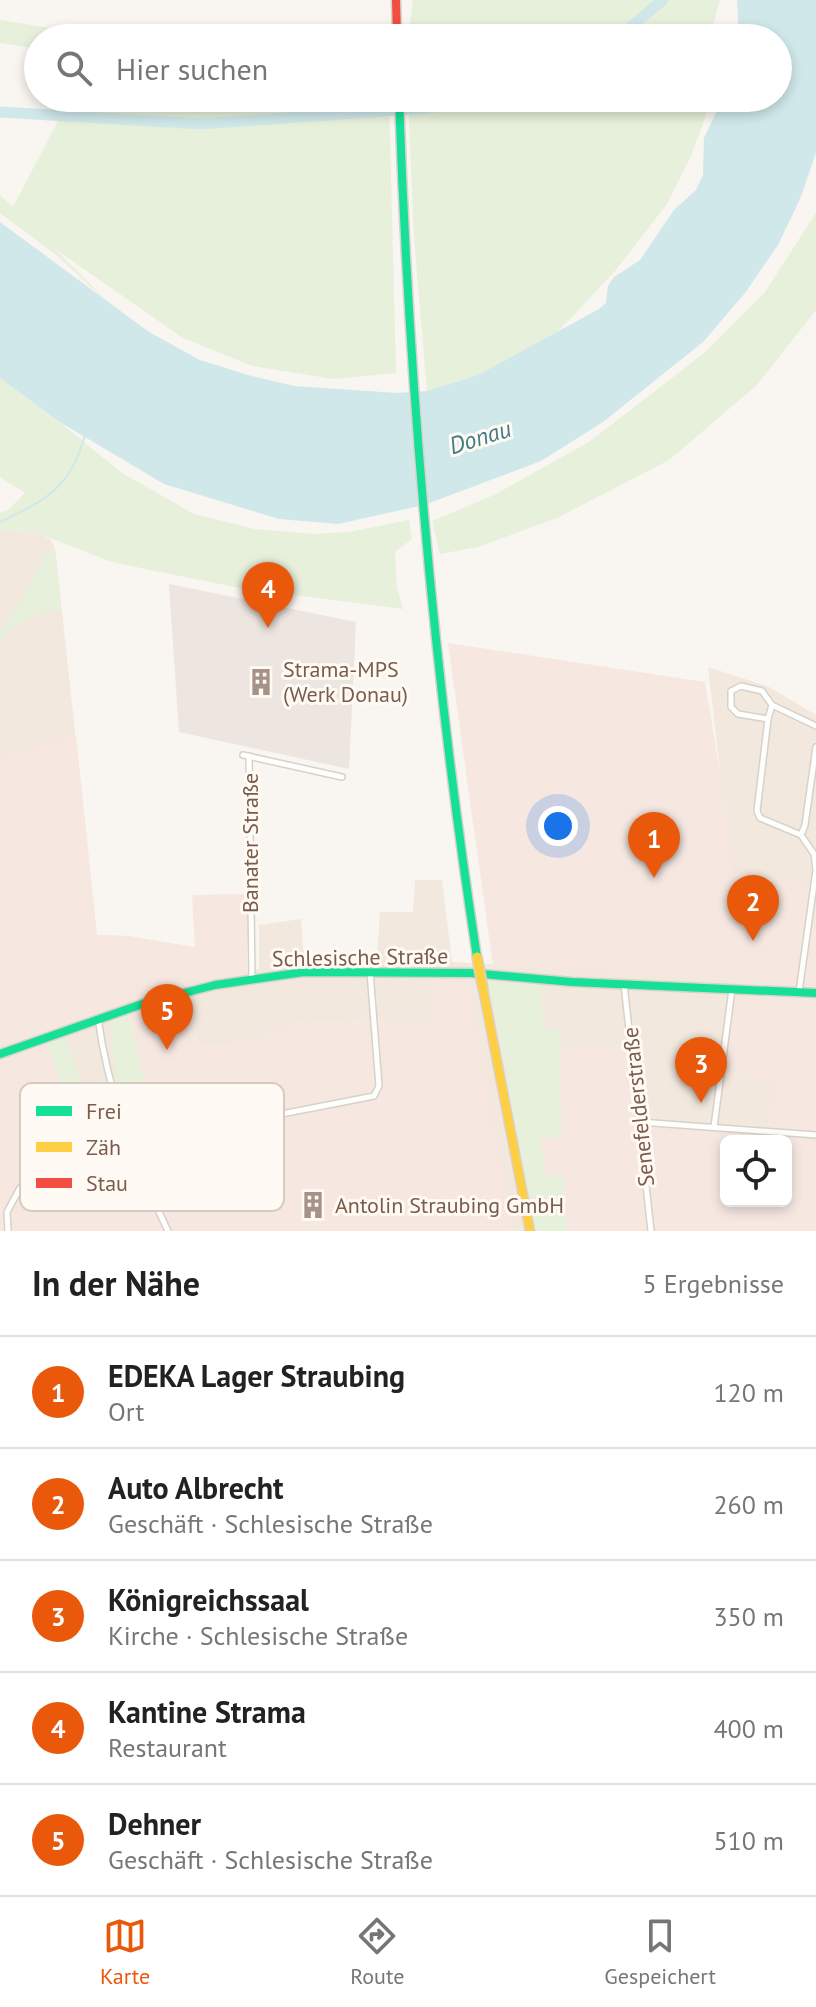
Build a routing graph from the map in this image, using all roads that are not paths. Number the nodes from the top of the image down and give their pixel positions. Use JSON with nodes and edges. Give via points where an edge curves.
{"nodes":[{"id":1,"x":396,"y":0,"type":"edge"},
{"id":2,"x":396,"y":24,"type":"edge"},
{"id":3,"x":400,"y":112,"type":"edge"},
{"id":4,"x":772,"y":705,"type":"junction"},
{"id":5,"x":768,"y":719,"type":"junction"},
{"id":6,"x":816,"y":726,"type":"edge"},
{"id":7,"x":816,"y":747,"type":"edge"},
{"id":8,"x":342,"y":777,"type":"dead end"},
{"id":9,"x":801,"y":835,"type":"junction"},
{"id":10,"x":370,"y":971,"type":"junction"},
{"id":11,"x":252,"y":979,"type":"junction"},
{"id":12,"x":624,"y":983,"type":"junction"},
{"id":13,"x":732,"y":988,"type":"junction"},
{"id":14,"x":799,"y":992,"type":"junction"},
{"id":15,"x":816,"y":993,"type":"edge"},
{"id":16,"x":98,"y":1017,"type":"junction"},
{"id":17,"x":0,"y":1054,"type":"edge"},
{"id":18,"x":111,"y":1083,"type":"edge"},
{"id":19,"x":284,"y":1114,"type":"edge"},
{"id":20,"x":640,"y":1122,"type":"junction"},
{"id":21,"x":714,"y":1127,"type":"junction"},
{"id":22,"x":816,"y":1135,"type":"edge"},
{"id":23,"x":20,"y":1189,"type":"edge"},
{"id":24,"x":159,"y":1211,"type":"edge"},
{"id":25,"x":8,"y":1231,"type":"edge"},
{"id":26,"x":168,"y":1231,"type":"edge"},
{"id":27,"x":530,"y":1231,"type":"edge"},
{"id":28,"x":651,"y":1231,"type":"edge"}],
"edges":[{"from":1,"to":2,"type":"main road"},
{"from":3,"to":27,"type":"main road","bridge":true,"via":[[425,559],[477,957]]},
{"from":4,"to":5,"type":"street"},
{"from":4,"to":5,"type":"street","via":[[762,691],[741,686],[731,691],[731,707],[738,714]]},
{"from":4,"to":6,"type":"street"},
{"from":5,"to":9,"type":"street","via":[[758,816]]},
{"from":7,"to":9,"type":"street"},
{"from":8,"to":11,"type":"street","name":"Banater Straße","via":[[246,756]]},
{"from":9,"to":14,"type":"street","via":[[814,854],[816,870]]},
{"from":10,"to":11,"type":"main road","name":"Schlesische Straße"},
{"from":10,"to":12,"type":"main road","name":"Schlesische Straße"},
{"from":10,"to":19,"type":"street","via":[[379,1086],[374,1096]]},
{"from":11,"to":16,"type":"main road","name":"Schlesische Straße"},
{"from":12,"to":13,"type":"main road","name":"Schlesische Straße"},
{"from":12,"to":20,"type":"street","name":"Senefelderstraße"},
{"from":13,"to":14,"type":"main road","name":"Schlesische Straße"},
{"from":13,"to":21,"type":"street"},
{"from":14,"to":15,"type":"main road","name":"Schlesische Straße"},
{"from":16,"to":17,"type":"main road","name":"Schlesische Straße"},
{"from":16,"to":18,"type":"street"},
{"from":20,"to":21,"type":"street"},
{"from":20,"to":28,"type":"street","name":"Senefelderstraße"},
{"from":21,"to":22,"type":"street"},
{"from":23,"to":25,"type":"street","via":[[8,1207]]},
{"from":24,"to":26,"type":"street"}]}
